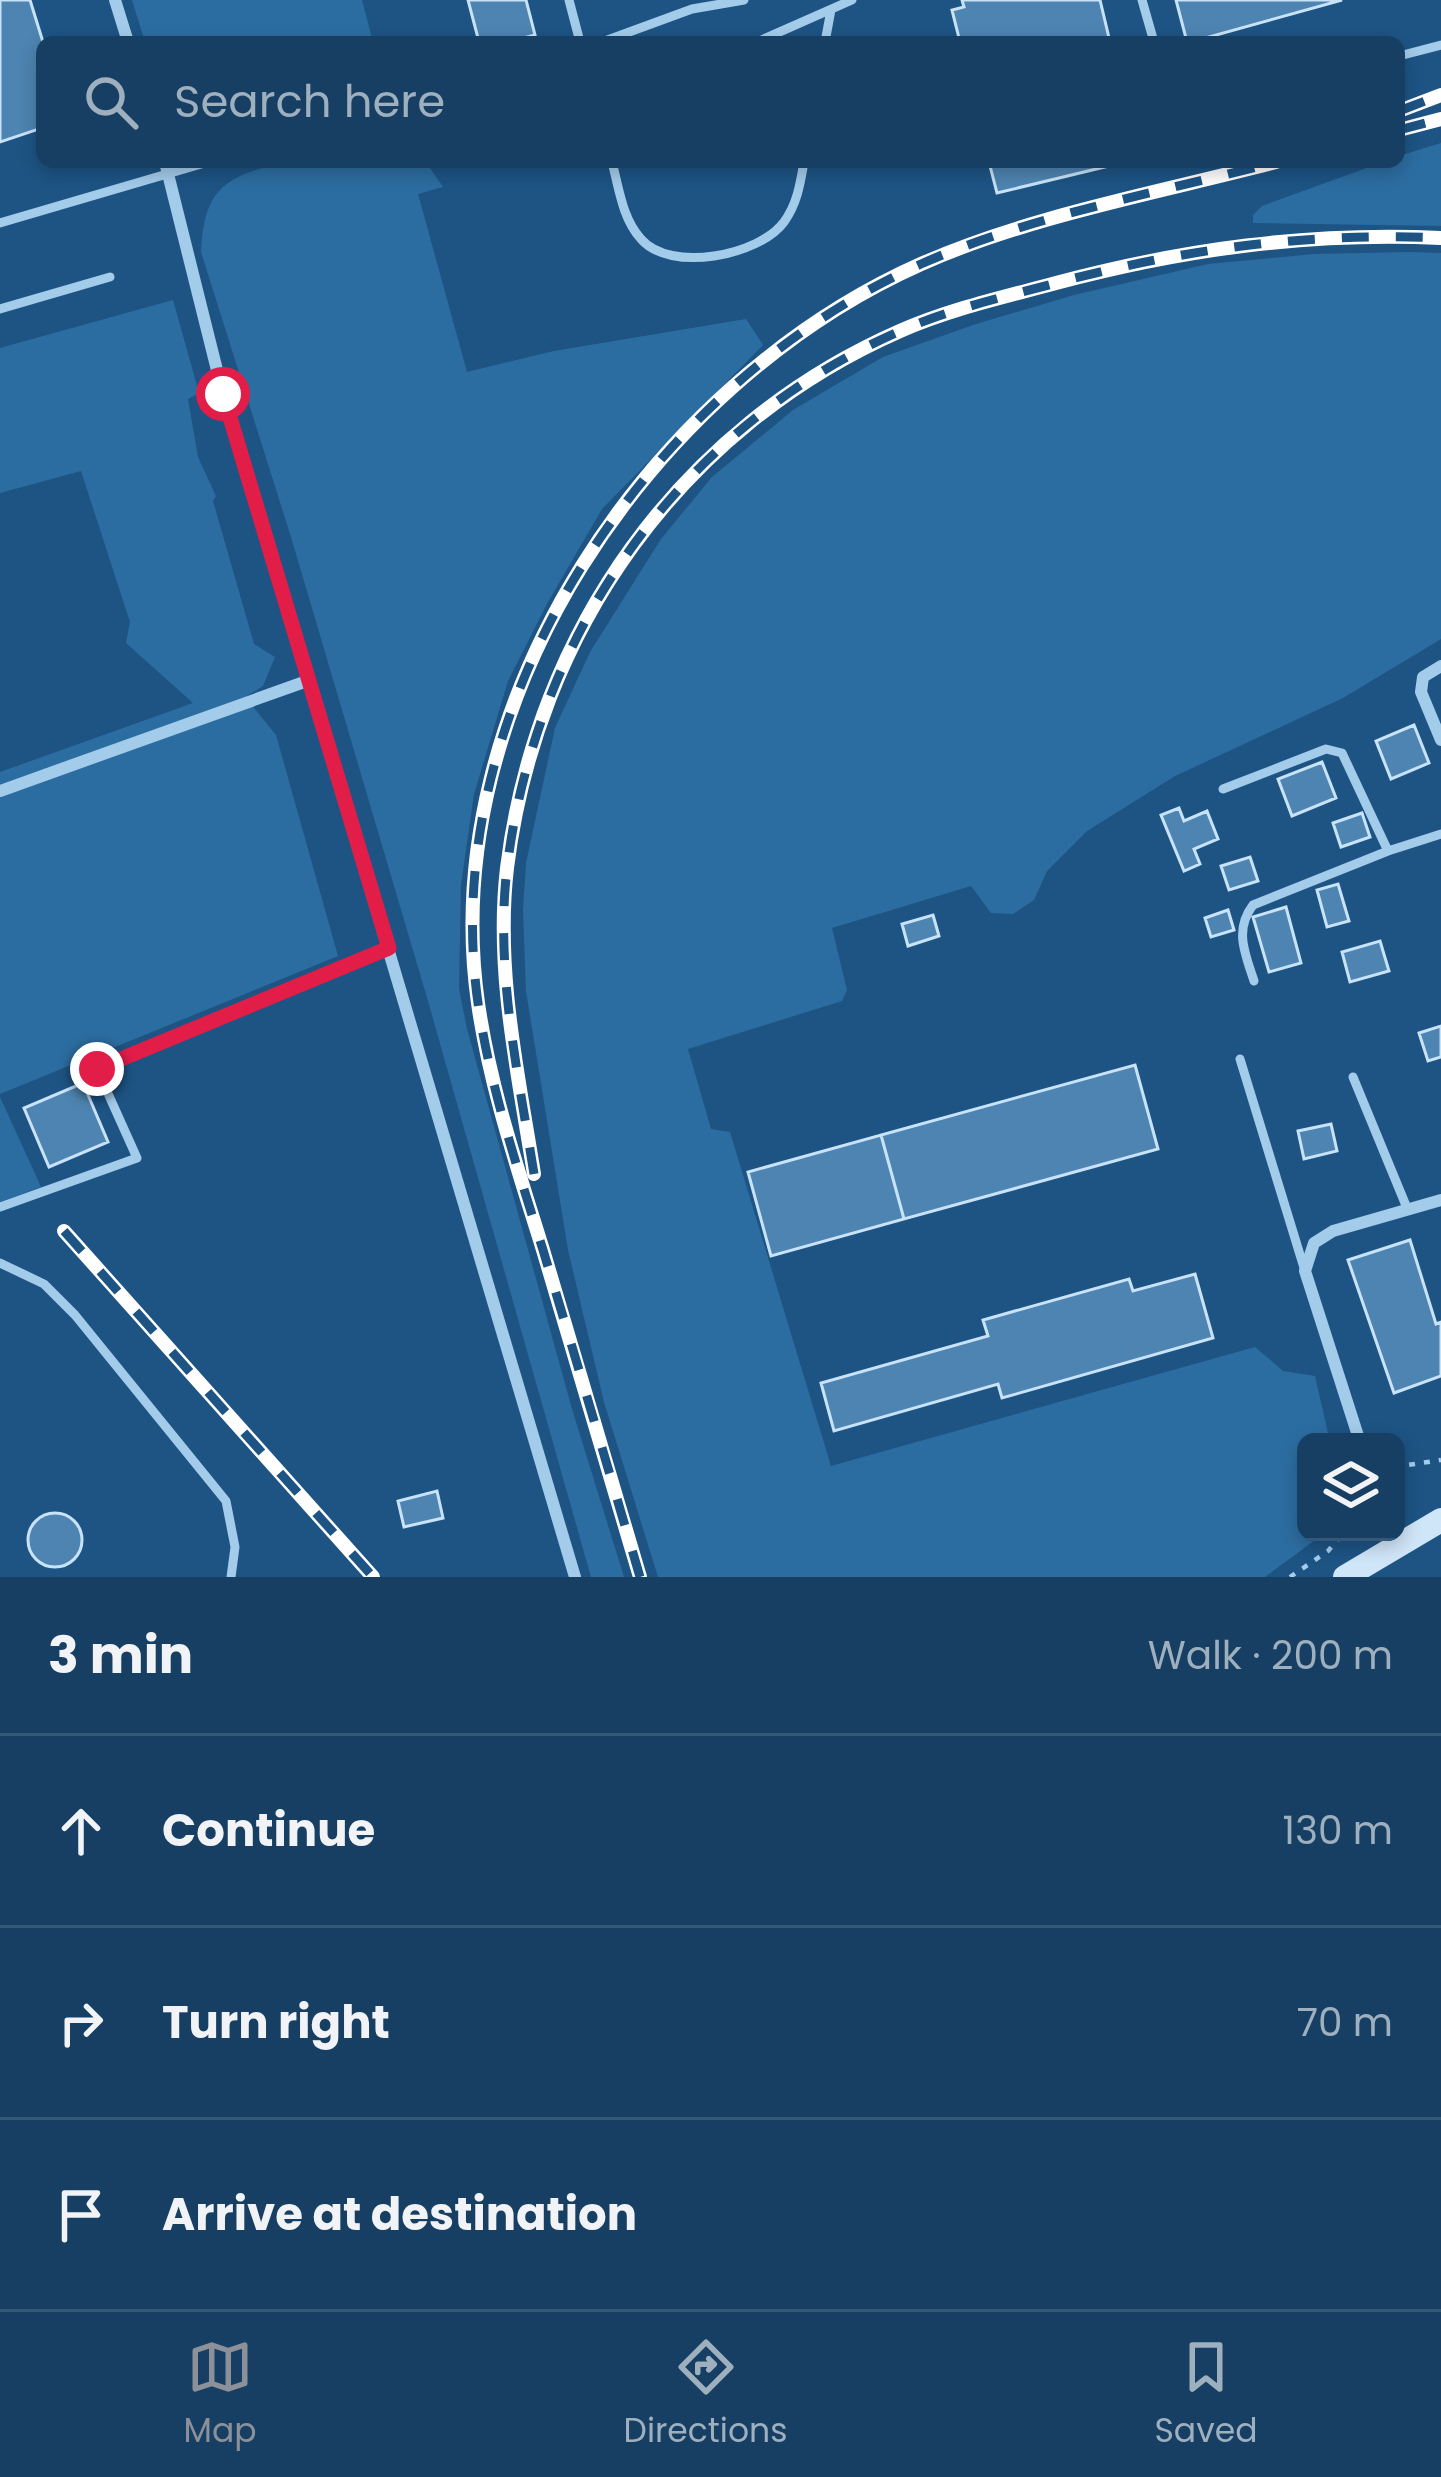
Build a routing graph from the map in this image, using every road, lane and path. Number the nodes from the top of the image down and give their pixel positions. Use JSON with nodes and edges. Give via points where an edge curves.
{"nodes":[{"id":1,"x":115,"y":0,"type":"edge"},
{"id":2,"x":568,"y":0,"type":"edge"},
{"id":3,"x":744,"y":0,"type":"edge"},
{"id":4,"x":852,"y":0,"type":"edge"},
{"id":5,"x":1142,"y":0,"type":"edge"},
{"id":6,"x":831,"y":10,"type":"junction"},
{"id":7,"x":126,"y":36,"type":"edge"},
{"id":8,"x":578,"y":36,"type":"edge"},
{"id":9,"x":618,"y":36,"type":"edge"},
{"id":10,"x":771,"y":36,"type":"edge"},
{"id":11,"x":826,"y":36,"type":"edge"},
{"id":12,"x":1152,"y":36,"type":"edge"},
{"id":13,"x":1441,"y":45,"type":"edge"},
{"id":14,"x":1405,"y":54,"type":"edge"},
{"id":15,"x":163,"y":168,"type":"edge"},
{"id":16,"x":166,"y":168,"type":"edge"},
{"id":17,"x":614,"y":168,"type":"edge"},
{"id":18,"x":803,"y":168,"type":"edge"},
{"id":19,"x":0,"y":223,"type":"edge"},
{"id":20,"x":110,"y":277,"type":"dead end"},
{"id":21,"x":0,"y":309,"type":"edge"},
{"id":22,"x":1441,"y":667,"type":"edge"},
{"id":23,"x":307,"y":681,"type":"junction"},
{"id":24,"x":1441,"y":740,"type":"edge"},
{"id":25,"x":1223,"y":789,"type":"dead end"},
{"id":26,"x":0,"y":791,"type":"edge"},
{"id":27,"x":1441,"y":834,"type":"edge"},
{"id":28,"x":1388,"y":851,"type":"junction"},
{"id":29,"x":389,"y":948,"type":"junction"},
{"id":30,"x":1254,"y":981,"type":"dead end"},
{"id":31,"x":1240,"y":1059,"type":"dead end"},
{"id":32,"x":1353,"y":1077,"type":"dead end"},
{"id":33,"x":1441,"y":1200,"type":"edge"},
{"id":34,"x":0,"y":1207,"type":"edge"},
{"id":35,"x":1407,"y":1208,"type":"junction"},
{"id":36,"x":0,"y":1263,"type":"edge"},
{"id":37,"x":1305,"y":1271,"type":"junction"},
{"id":38,"x":1357,"y":1433,"type":"edge"},
{"id":39,"x":1441,"y":1460,"type":"edge"},
{"id":40,"x":1405,"y":1467,"type":"edge"},
{"id":41,"x":1441,"y":1520,"type":"edge"},
{"id":42,"x":1405,"y":1535,"type":"edge"},
{"id":43,"x":1336,"y":1541,"type":"edge"},
{"id":44,"x":1394,"y":1541,"type":"edge"},
{"id":45,"x":231,"y":1577,"type":"edge"},
{"id":46,"x":575,"y":1577,"type":"edge"},
{"id":47,"x":1290,"y":1577,"type":"edge"},
{"id":48,"x":1345,"y":1577,"type":"edge"}],
"edges":[{"from":1,"to":7,"type":"street"},
{"from":2,"to":8,"type":"lane"},
{"from":3,"to":9,"type":"lane","via":[[692,8]]},
{"from":4,"to":6,"type":"lane"},
{"from":5,"to":12,"type":"lane"},
{"from":6,"to":10,"type":"lane"},
{"from":6,"to":11,"type":"lane"},
{"from":13,"to":14,"type":"lane"},
{"from":15,"to":19,"type":"lane"},
{"from":16,"to":23,"type":"street"},
{"from":17,"to":18,"type":"lane","via":[[627,220],[644,244],[675,257],[713,258],[780,228]]},
{"from":20,"to":21,"type":"lane"},
{"from":22,"to":24,"type":"street","via":[[1423,677],[1421,692]]},
{"from":23,"to":26,"type":"street"},
{"from":23,"to":29,"type":"street"},
{"from":25,"to":28,"type":"lane","via":[[1326,749],[1342,753]]},
{"from":27,"to":28,"type":"lane"},
{"from":28,"to":30,"type":"lane","via":[[1253,905],[1241,940]]},
{"from":29,"to":34,"type":"lane","via":[[97,1069],[136,1158]]},
{"from":29,"to":46,"type":"street"},
{"from":31,"to":37,"type":"lane"},
{"from":32,"to":35,"type":"lane"},
{"from":33,"to":35,"type":"street"},
{"from":35,"to":37,"type":"street","via":[[1333,1231],[1314,1243]]},
{"from":36,"to":45,"type":"lane","via":[[44,1284],[75,1315],[226,1501],[236,1547]]},
{"from":37,"to":38,"type":"street"},
{"from":39,"to":40,"type":"path"},
{"from":41,"to":42,"type":"street"},
{"from":43,"to":47,"type":"path"},
{"from":44,"to":48,"type":"street"}]}
